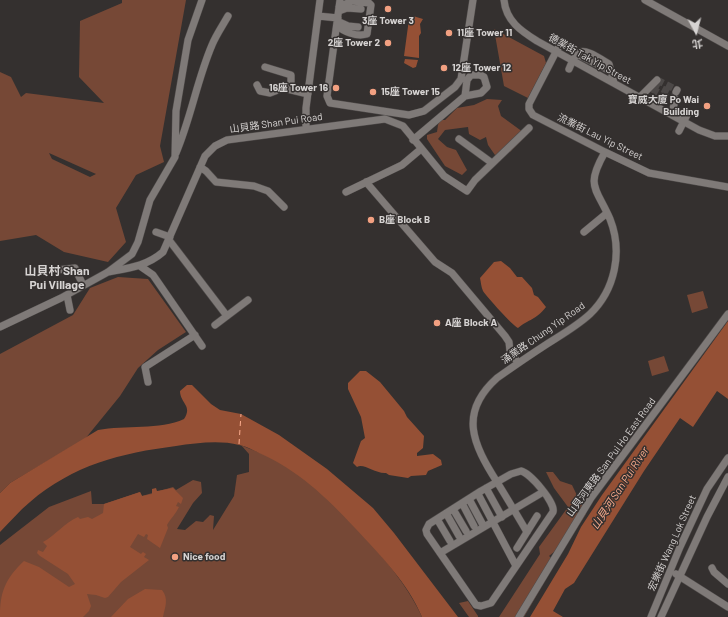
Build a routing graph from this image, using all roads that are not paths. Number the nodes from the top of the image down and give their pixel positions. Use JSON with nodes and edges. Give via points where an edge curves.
{"nodes":[{"id":1,"x":202,"y":0,"type":"edge"},
{"id":2,"x":320,"y":0,"type":"edge"},
{"id":3,"x":473,"y":0,"type":"edge"},
{"id":4,"x":504,"y":0,"type":"edge"},
{"id":5,"x":645,"y":0,"type":"edge"},
{"id":6,"x":361,"y":8,"type":"dead end"},
{"id":7,"x":338,"y":14,"type":"edge"},
{"id":8,"x":228,"y":16,"type":"dead end"},
{"id":9,"x":318,"y":16,"type":"junction"},
{"id":10,"x":358,"y":28,"type":"dead end"},
{"id":11,"x":728,"y":46,"type":"edge"},
{"id":12,"x":558,"y":49,"type":"junction"},
{"id":13,"x":574,"y":61,"type":"junction"},
{"id":14,"x":265,"y":67,"type":"dead end"},
{"id":15,"x":569,"y":69,"type":"dead end"},
{"id":16,"x":657,"y":80,"type":"dead end"},
{"id":17,"x":614,"y":83,"type":"junction"},
{"id":18,"x":257,"y":85,"type":"dead end"},
{"id":19,"x":291,"y":90,"type":"junction"},
{"id":20,"x":308,"y":94,"type":"junction"},
{"id":21,"x":465,"y":96,"type":"dead end"},
{"id":22,"x":640,"y":97,"type":"junction"},
{"id":23,"x":675,"y":97,"type":"dead end"},
{"id":24,"x":672,"y":115,"type":"junction"},
{"id":25,"x":686,"y":118,"type":"junction"},
{"id":26,"x":306,"y":128,"type":"junction"},
{"id":27,"x":529,"y":128,"type":"dead end"},
{"id":28,"x":679,"y":131,"type":"dead end"},
{"id":29,"x":728,"y":136,"type":"edge"},
{"id":30,"x":459,"y":139,"type":"dead end"},
{"id":31,"x":413,"y":140,"type":"junction"},
{"id":32,"x":421,"y":149,"type":"junction"},
{"id":33,"x":604,"y":152,"type":"junction"},
{"id":34,"x":174,"y":157,"type":"junction"},
{"id":35,"x":492,"y":163,"type":"junction"},
{"id":36,"x":200,"y":167,"type":"junction"},
{"id":37,"x":366,"y":182,"type":"junction"},
{"id":38,"x":728,"y":187,"type":"edge"},
{"id":39,"x":346,"y":192,"type":"dead end"},
{"id":40,"x":284,"y":207,"type":"dead end"},
{"id":41,"x":607,"y":213,"type":"junction"},
{"id":42,"x":156,"y":232,"type":"dead end"},
{"id":43,"x":584,"y":232,"type":"dead end"},
{"id":44,"x":170,"y":239,"type":"junction"},
{"id":45,"x":140,"y":266,"type":"junction"},
{"id":46,"x":57,"y":270,"type":"dead end"},
{"id":47,"x":108,"y":272,"type":"junction"},
{"id":48,"x":83,"y":285,"type":"junction"},
{"id":49,"x":67,"y":295,"type":"junction"},
{"id":50,"x":248,"y":300,"type":"dead end"},
{"id":51,"x":70,"y":310,"type":"dead end"},
{"id":52,"x":728,"y":314,"type":"edge"},
{"id":53,"x":227,"y":316,"type":"junction"},
{"id":54,"x":215,"y":325,"type":"dead end"},
{"id":55,"x":0,"y":328,"type":"edge"},
{"id":56,"x":195,"y":335,"type":"junction"},
{"id":57,"x":202,"y":346,"type":"dead end"},
{"id":58,"x":518,"y":363,"type":"junction"},
{"id":59,"x":148,"y":382,"type":"dead end"},
{"id":60,"x":728,"y":458,"type":"edge"},
{"id":61,"x":728,"y":477,"type":"edge"},
{"id":62,"x":497,"y":482,"type":"junction"},
{"id":63,"x":486,"y":488,"type":"junction"},
{"id":64,"x":543,"y":492,"type":"junction"},
{"id":65,"x":478,"y":494,"type":"junction"},
{"id":66,"x":469,"y":499,"type":"junction"},
{"id":67,"x":462,"y":503,"type":"junction"},
{"id":68,"x":453,"y":509,"type":"junction"},
{"id":69,"x":514,"y":510,"type":"junction"},
{"id":70,"x":446,"y":513,"type":"junction"},
{"id":71,"x":537,"y":516,"type":"dead end"},
{"id":72,"x":502,"y":517,"type":"junction"},
{"id":73,"x":437,"y":519,"type":"junction"},
{"id":74,"x":493,"y":522,"type":"junction"},
{"id":75,"x":479,"y":528,"type":"junction"},
{"id":76,"x":466,"y":531,"type":"dead end"},
{"id":77,"x":527,"y":532,"type":"junction"},
{"id":78,"x":459,"y":536,"type":"dead end"},
{"id":79,"x":450,"y":544,"type":"junction"},
{"id":80,"x":517,"y":548,"type":"dead end"},
{"id":81,"x":440,"y":553,"type":"junction"},
{"id":82,"x":516,"y":566,"type":"junction"},
{"id":83,"x":712,"y":568,"type":"dead end"},
{"id":84,"x":671,"y":571,"type":"junction"},
{"id":85,"x":679,"y":577,"type":"junction"},
{"id":86,"x":728,"y":584,"type":"edge"},
{"id":87,"x":728,"y":607,"type":"edge"},
{"id":88,"x":519,"y":617,"type":"edge"},
{"id":89,"x":651,"y":617,"type":"edge"},
{"id":90,"x":661,"y":617,"type":"edge"}],
"edges":[{"from":1,"to":34,"type":"street","via":[[188,40],[176,112]]},
{"from":2,"to":9,"type":"street"},
{"from":3,"to":7,"type":"street","via":[[462,79],[424,111],[409,115],[330,103],[328,96]]},
{"from":4,"to":12,"type":"street","name":"德業街 Tak Yip Street","via":[[509,18],[515,26]]},
{"from":5,"to":11,"type":"street"},
{"from":6,"to":7,"type":"street","via":[[347,8]]},
{"from":7,"to":7,"type":"street","via":[[352,1],[369,3],[371,5],[367,34],[341,30]]},
{"from":7,"to":9,"type":"street"},
{"from":7,"to":10,"type":"street","via":[[348,26]]},
{"from":8,"to":34,"type":"street","via":[[212,44],[184,136]]},
{"from":9,"to":20,"type":"street"},
{"from":12,"to":13,"type":"street","name":"德業街 Tak Yip Street"},
{"from":12,"to":33,"type":"street","name":"流業街 Lau Yip Street","via":[[529,104],[530,112]]},
{"from":13,"to":15,"type":"street"},
{"from":13,"to":17,"type":"street","name":"德業街 Tak Yip Street"},
{"from":13,"to":17,"type":"street","via":[[577,54],[612,72]]},
{"from":14,"to":19,"type":"street","via":[[291,75]]},
{"from":16,"to":22,"type":"street","via":[[651,89]]},
{"from":17,"to":22,"type":"street","name":"德業街 Tak Yip Street"},
{"from":18,"to":19,"type":"street","via":[[260,91],[270,93],[282,88]]},
{"from":19,"to":20,"type":"street"},
{"from":20,"to":26,"type":"street"},
{"from":21,"to":31,"type":"street"},
{"from":22,"to":24,"type":"street","name":"德業街 Tak Yip Street"},
{"from":23,"to":24,"type":"street"},
{"from":24,"to":25,"type":"street","name":"德業街 Tak Yip Street"},
{"from":25,"to":28,"type":"street"},
{"from":25,"to":29,"type":"street","name":"德業街 Tak Yip Street","via":[[708,134]]},
{"from":26,"to":31,"type":"street","name":"山貝路 Shan Pui Road","via":[[385,119],[402,126]]},
{"from":26,"to":36,"type":"street","name":"山貝路 Shan Pui Road","via":[[227,140],[215,146],[205,156]]},
{"from":27,"to":35,"type":"street"},
{"from":30,"to":35,"type":"street"},
{"from":31,"to":32,"type":"street","name":"山貝路 Shan Pui Road"},
{"from":32,"to":35,"type":"street","name":"山貝路 Shan Pui Road","via":[[444,176],[467,191]]},
{"from":32,"to":37,"type":"street","via":[[402,165]]},
{"from":33,"to":38,"type":"street","name":"流業街 Lau Yip Street","via":[[649,172]]},
{"from":33,"to":41,"type":"street","name":"涌業路 Chung Yip Road","via":[[596,169],[594,181],[597,195]]},
{"from":34,"to":47,"type":"street","via":[[150,200],[132,254]]},
{"from":36,"to":40,"type":"street","via":[[216,182],[254,186],[268,191]]},
{"from":36,"to":44,"type":"street","name":"山貝路 Shan Pui Road"},
{"from":37,"to":39,"type":"street"},
{"from":37,"to":58,"type":"street","via":[[435,262],[452,273],[505,336],[509,342],[510,352]]},
{"from":41,"to":43,"type":"street"},
{"from":41,"to":58,"type":"street","name":"涌業路 Chung Yip Road","via":[[614,230],[616,255],[613,274],[604,297],[584,319]]},
{"from":42,"to":44,"type":"street"},
{"from":44,"to":45,"type":"street","name":"山貝路 Shan Pui Road","via":[[154,261]]},
{"from":44,"to":53,"type":"street"},
{"from":45,"to":47,"type":"street","name":"山貝路 Shan Pui Road"},
{"from":45,"to":56,"type":"street","via":[[153,275]]},
{"from":46,"to":48,"type":"street","via":[[75,268]]},
{"from":47,"to":48,"type":"street"},
{"from":48,"to":49,"type":"street"},
{"from":49,"to":51,"type":"street"},
{"from":49,"to":55,"type":"street"},
{"from":50,"to":53,"type":"street"},
{"from":52,"to":88,"type":"street","name":"山貝河東路 San Pui Ho East Road","via":[[591,498]]},
{"from":53,"to":54,"type":"street"},
{"from":56,"to":57,"type":"street"},
{"from":56,"to":59,"type":"street","via":[[145,367]]},
{"from":58,"to":62,"type":"street","name":"涌業路 Chung Yip Road","via":[[490,384],[477,404],[473,416],[476,444]]},
{"from":60,"to":84,"type":"street","name":"宏樂街 Wang Lok Street","via":[[707,489]]},
{"from":61,"to":85,"type":"street","name":"宏樂街 Wang Lok Street","via":[[706,517]]},
{"from":62,"to":63,"type":"street"},
{"from":62,"to":64,"type":"street","via":[[517,472],[525,472]]},
{"from":62,"to":69,"type":"street","name":"涌業路 Chung Yip Road"},
{"from":63,"to":65,"type":"street"},
{"from":63,"to":72,"type":"street"},
{"from":64,"to":69,"type":"street"},
{"from":64,"to":82,"type":"street","via":[[553,504],[553,512]]},
{"from":65,"to":66,"type":"street"},
{"from":65,"to":74,"type":"street"},
{"from":66,"to":67,"type":"street"},
{"from":66,"to":75,"type":"street"},
{"from":67,"to":68,"type":"street"},
{"from":67,"to":75,"type":"street"},
{"from":68,"to":70,"type":"street"},
{"from":68,"to":76,"type":"street"},
{"from":69,"to":72,"type":"street"},
{"from":69,"to":77,"type":"street","name":"涌業路 Chung Yip Road"},
{"from":70,"to":73,"type":"street"},
{"from":70,"to":78,"type":"street"},
{"from":71,"to":77,"type":"street"},
{"from":72,"to":74,"type":"street"},
{"from":73,"to":79,"type":"street"},
{"from":73,"to":81,"type":"street","via":[[429,524],[426,530]]},
{"from":74,"to":75,"type":"street"},
{"from":74,"to":82,"type":"street"},
{"from":75,"to":79,"type":"street"},
{"from":77,"to":80,"type":"street"},
{"from":79,"to":81,"type":"street"},
{"from":81,"to":82,"type":"street","via":[[471,599],[476,605],[481,606],[491,603]]},
{"from":83,"to":86,"type":"street"},
{"from":84,"to":85,"type":"street"},
{"from":84,"to":89,"type":"street","name":"宏樂街 Wang Lok Street"},
{"from":85,"to":87,"type":"street"},
{"from":85,"to":90,"type":"street","name":"宏樂街 Wang Lok Street"}]}
